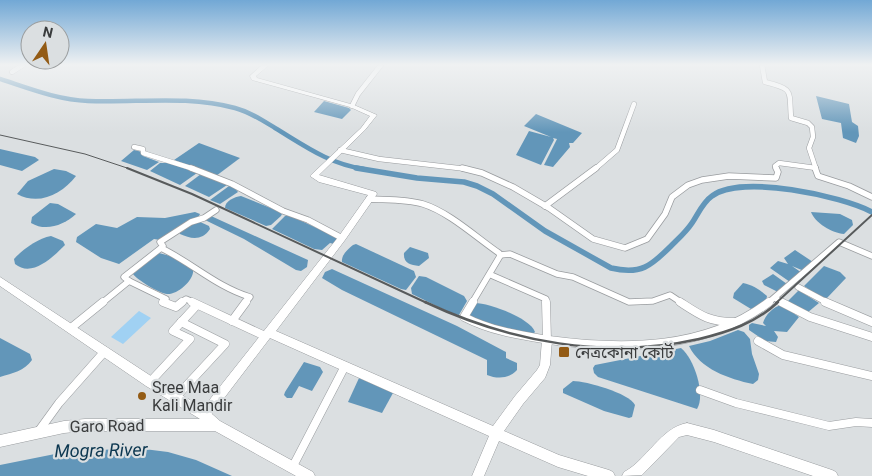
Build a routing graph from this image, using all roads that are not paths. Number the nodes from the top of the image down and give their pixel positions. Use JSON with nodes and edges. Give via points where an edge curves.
{"nodes":[{"id":1,"x":281,"y":87,"type":"edge"},
{"id":2,"x":363,"y":87,"type":"edge"},
{"id":3,"x":785,"y":87,"type":"edge"},
{"id":4,"x":634,"y":104,"type":"dead end"},
{"id":5,"x":352,"y":106,"type":"junction"},
{"id":6,"x":134,"y":147,"type":"dead end"},
{"id":7,"x":339,"y":151,"type":"junction"},
{"id":8,"x":816,"y":168,"type":"junction"},
{"id":9,"x":872,"y":197,"type":"edge"},
{"id":10,"x":369,"y":199,"type":"junction"},
{"id":11,"x":545,"y":206,"type":"junction"},
{"id":12,"x":216,"y":210,"type":"dead end"},
{"id":13,"x":342,"y":238,"type":"junction"},
{"id":14,"x":161,"y":248,"type":"junction"},
{"id":15,"x":500,"y":254,"type":"junction"},
{"id":16,"x":872,"y":256,"type":"edge"},
{"id":17,"x":491,"y":275,"type":"dead end"},
{"id":18,"x":0,"y":281,"type":"edge"},
{"id":19,"x":129,"y":281,"type":"junction"},
{"id":20,"x":798,"y":287,"type":"dead end"},
{"id":21,"x":774,"y":298,"type":"junction"},
{"id":22,"x":197,"y":305,"type":"junction"},
{"id":23,"x":232,"y":321,"type":"junction"},
{"id":24,"x":181,"y":322,"type":"junction"},
{"id":25,"x":872,"y":322,"type":"edge"},
{"id":26,"x":736,"y":323,"type":"junction"},
{"id":27,"x":71,"y":328,"type":"junction"},
{"id":28,"x":267,"y":334,"type":"junction"},
{"id":29,"x":872,"y":337,"type":"edge"},
{"id":30,"x":547,"y":340,"type":"junction"},
{"id":31,"x":758,"y":341,"type":"dead end"},
{"id":32,"x":104,"y":351,"type":"junction"},
{"id":33,"x":345,"y":366,"type":"junction"},
{"id":34,"x":872,"y":376,"type":"edge"},
{"id":35,"x":150,"y":382,"type":"junction"},
{"id":36,"x":700,"y":390,"type":"dead end"},
{"id":37,"x":175,"y":398,"type":"junction"},
{"id":38,"x":204,"y":415,"type":"junction"},
{"id":39,"x":872,"y":423,"type":"edge"},
{"id":40,"x":216,"y":425,"type":"junction"},
{"id":41,"x":38,"y":432,"type":"junction"},
{"id":42,"x":496,"y":433,"type":"junction"},
{"id":43,"x":0,"y":442,"type":"edge"},
{"id":44,"x":292,"y":468,"type":"junction"},
{"id":45,"x":828,"y":475,"type":"edge"},
{"id":46,"x":308,"y":476,"type":"edge"},
{"id":47,"x":478,"y":476,"type":"edge"},
{"id":48,"x":609,"y":476,"type":"edge"},
{"id":49,"x":628,"y":476,"type":"edge"}],
"edges":[{"from":1,"to":5,"type":"street"},
{"from":2,"to":5,"type":"street"},
{"from":3,"to":8,"type":"street","via":[[791,101],[792,118],[812,127],[809,148]]},
{"from":4,"to":11,"type":"street","via":[[617,150]]},
{"from":5,"to":7,"type":"street","via":[[374,116]]},
{"from":6,"to":13,"type":"street","via":[[143,149],[145,154],[173,161],[232,184]]},
{"from":7,"to":10,"type":"street","via":[[314,176],[372,193]]},
{"from":7,"to":11,"type":"street","via":[[396,162],[470,169],[507,184]]},
{"from":8,"to":9,"type":"street","via":[[821,178]]},
{"from":8,"to":11,"type":"street","via":[[779,163],[775,166],[778,169],[776,178],[715,177],[688,184],[672,197],[665,214],[647,239],[625,248],[593,240]]},
{"from":10,"to":13,"type":"street"},
{"from":10,"to":15,"type":"street","via":[[392,198],[430,206]]},
{"from":12,"to":14,"type":"street","via":[[160,242]]},
{"from":13,"to":28,"type":"street"},
{"from":14,"to":19,"type":"street","via":[[124,277]]},
{"from":14,"to":23,"type":"street","via":[[234,292],[250,297]]},
{"from":15,"to":26,"type":"street","via":[[510,254],[557,274],[573,277],[629,302],[653,301],[670,295],[704,318]]},
{"from":15,"to":30,"type":"street","via":[[464,317],[505,332]]},
{"from":16,"to":21,"type":"street","via":[[839,242]]},
{"from":17,"to":30,"type":"street","via":[[546,299]]},
{"from":18,"to":27,"type":"main road"},
{"from":19,"to":22,"type":"street","via":[[166,299],[164,302],[172,306],[176,307],[186,299]]},
{"from":19,"to":27,"type":"street"},
{"from":20,"to":25,"type":"street","via":[[823,302]]},
{"from":21,"to":26,"type":"street"},
{"from":21,"to":29,"type":"street","via":[[811,319]]},
{"from":22,"to":23,"type":"street"},
{"from":22,"to":24,"type":"street"},
{"from":23,"to":28,"type":"street"},
{"from":24,"to":35,"type":"street","via":[[173,331],[190,339]]},
{"from":24,"to":37,"type":"street","via":[[225,344]]},
{"from":26,"to":30,"type":"street","via":[[690,338],[635,347]]},
{"from":27,"to":32,"type":"main road"},
{"from":28,"to":33,"type":"street"},
{"from":28,"to":38,"type":"street"},
{"from":30,"to":42,"type":"street","via":[[541,374]]},
{"from":31,"to":34,"type":"street","via":[[782,355]]},
{"from":32,"to":35,"type":"main road"},
{"from":32,"to":41,"type":"street"},
{"from":33,"to":42,"type":"street"},
{"from":33,"to":44,"type":"street"},
{"from":35,"to":37,"type":"main road"},
{"from":36,"to":39,"type":"street","via":[[736,403],[829,426]]},
{"from":37,"to":38,"type":"main road"},
{"from":38,"to":40,"type":"main road"},
{"from":40,"to":41,"type":"street","name":"Garo Road","via":[[85,425]]},
{"from":40,"to":44,"type":"main road"},
{"from":41,"to":43,"type":"street","name":"Garo Road"},
{"from":42,"to":47,"type":"street"},
{"from":42,"to":48,"type":"street","via":[[558,461]]},
{"from":44,"to":46,"type":"main road"},
{"from":45,"to":49,"type":"street","via":[[687,429],[675,433],[638,471]]}]}
